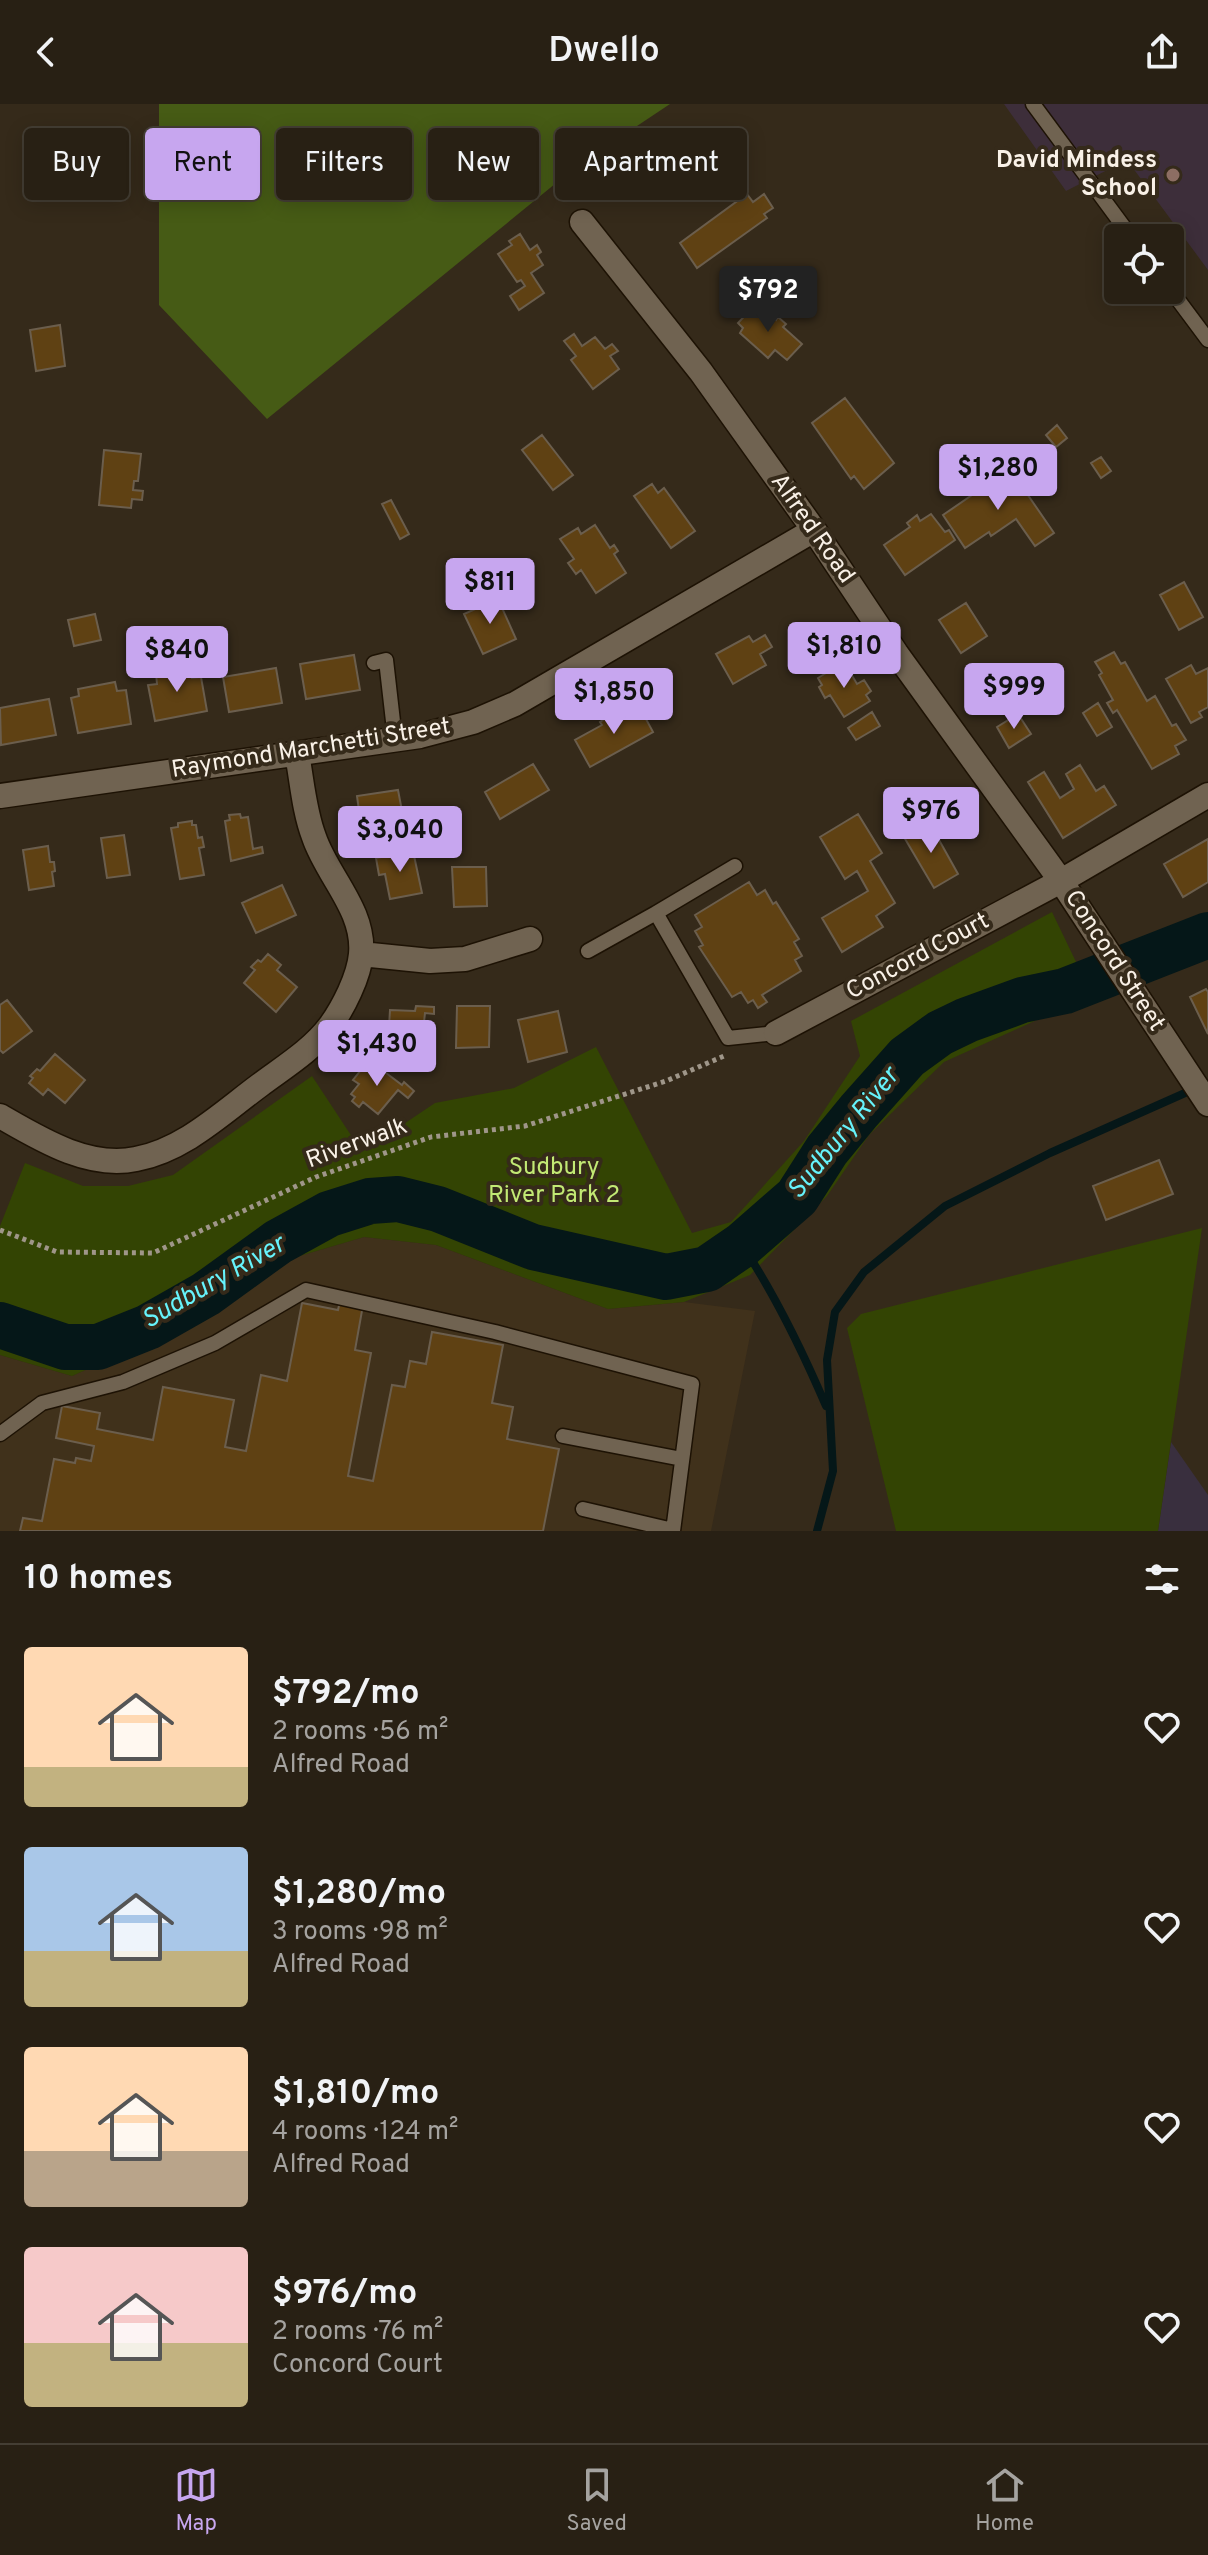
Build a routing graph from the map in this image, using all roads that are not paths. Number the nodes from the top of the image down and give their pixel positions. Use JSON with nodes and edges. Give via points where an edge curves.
{"nodes":[{"id":1,"x":1033,"y":104,"type":"edge"},
{"id":2,"x":582,"y":222,"type":"dead end"},
{"id":3,"x":1122,"y":224,"type":"edge"},
{"id":4,"x":1181,"y":304,"type":"edge"},
{"id":5,"x":1208,"y":340,"type":"edge"},
{"id":6,"x":814,"y":530,"type":"junction"},
{"id":7,"x":374,"y":663,"type":"dead end"},
{"id":8,"x":395,"y":739,"type":"junction"},
{"id":9,"x":297,"y":754,"type":"junction"},
{"id":10,"x":1208,"y":795,"type":"edge"},
{"id":11,"x":0,"y":796,"type":"edge"},
{"id":12,"x":735,"y":866,"type":"dead end"},
{"id":13,"x":1061,"y":881,"type":"junction"},
{"id":14,"x":656,"y":913,"type":"junction"},
{"id":15,"x":530,"y":939,"type":"dead end"},
{"id":16,"x":588,"y":951,"type":"dead end"},
{"id":17,"x":361,"y":954,"type":"junction"},
{"id":18,"x":776,"y":1033,"type":"joint"},
{"id":19,"x":1208,"y":1104,"type":"edge"},
{"id":20,"x":0,"y":1116,"type":"edge"},
{"id":21,"x":0,"y":1434,"type":"edge"},
{"id":22,"x":563,"y":1436,"type":"dead end"},
{"id":23,"x":682,"y":1459,"type":"junction"},
{"id":24,"x":583,"y":1509,"type":"dead end"},
{"id":25,"x":673,"y":1530,"type":"edge"}],
"edges":[{"from":1,"to":3,"type":"lane"},
{"from":2,"to":6,"type":"street","name":"Alfred Road","via":[[701,372]]},
{"from":4,"to":5,"type":"lane"},
{"from":6,"to":8,"type":"street","name":"Raymond Marchetti Street","via":[[515,704],[473,722]]},
{"from":6,"to":13,"type":"street","name":"Alfred Road"},
{"from":7,"to":8,"type":"lane","via":[[386,660]]},
{"from":8,"to":9,"type":"street","name":"Raymond Marchetti Street"},
{"from":9,"to":11,"type":"street","name":"Raymond Marchetti Street"},
{"from":9,"to":17,"type":"street","via":[[313,836],[357,924]]},
{"from":10,"to":13,"type":"street","name":"Concord Street"},
{"from":12,"to":14,"type":"lane"},
{"from":13,"to":18,"type":"street","name":"Concord Court"},
{"from":13,"to":19,"type":"street","name":"Concord Street"},
{"from":14,"to":16,"type":"lane"},
{"from":14,"to":18,"type":"lane","via":[[728,1038]]},
{"from":15,"to":17,"type":"street","via":[[465,959]]},
{"from":17,"to":20,"type":"street","via":[[330,1026],[307,1050],[192,1136],[166,1149],[135,1160],[102,1160],[70,1153]]},
{"from":21,"to":23,"type":"lane","via":[[42,1403],[123,1382],[215,1343],[306,1290],[692,1384]]},
{"from":22,"to":23,"type":"lane"},
{"from":23,"to":25,"type":"lane"},
{"from":24,"to":25,"type":"lane"}]}
